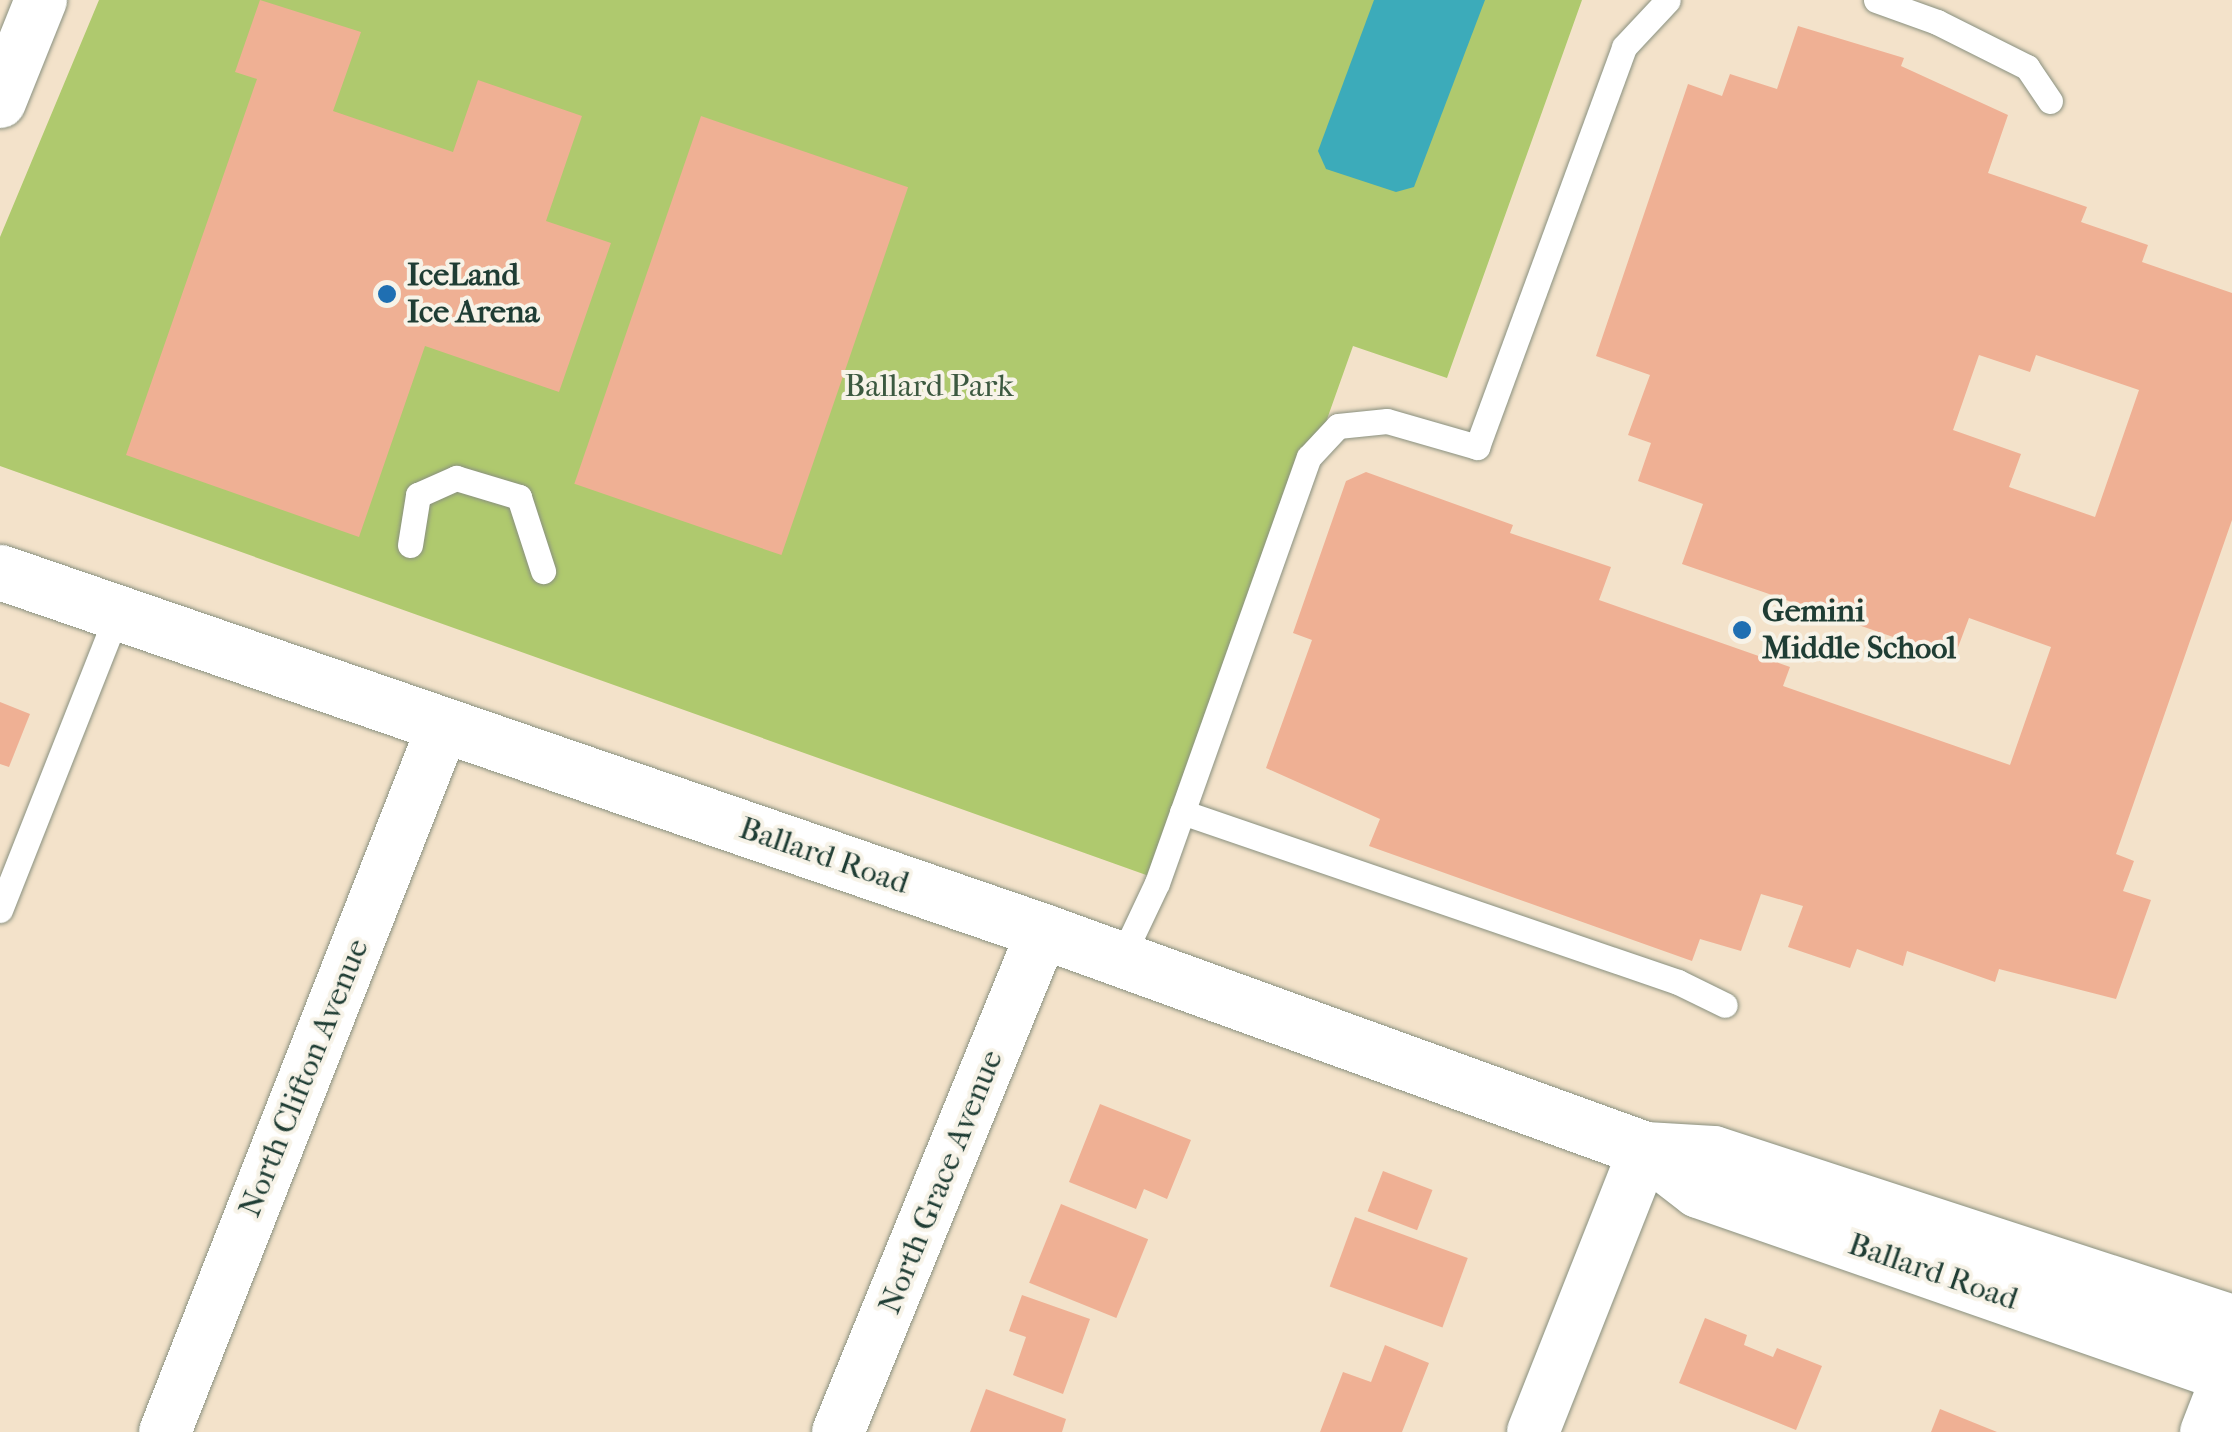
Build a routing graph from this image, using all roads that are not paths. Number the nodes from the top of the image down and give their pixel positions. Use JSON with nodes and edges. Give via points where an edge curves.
{"nodes":[{"id":1,"x":41,"y":0,"type":"edge"},
{"id":2,"x":1668,"y":0,"type":"edge"},
{"id":3,"x":1876,"y":0,"type":"edge"},
{"id":4,"x":2050,"y":101,"type":"dead end"},
{"id":5,"x":0,"y":102,"type":"edge"},
{"id":6,"x":410,"y":545,"type":"dead end"},
{"id":7,"x":0,"y":572,"type":"edge"},
{"id":8,"x":542,"y":572,"type":"dead end"},
{"id":9,"x":118,"y":612,"type":"junction"},
{"id":10,"x":444,"y":724,"type":"junction"},
{"id":11,"x":1182,"y":812,"type":"junction"},
{"id":12,"x":0,"y":910,"type":"edge"},
{"id":13,"x":1043,"y":931,"type":"junction"},
{"id":14,"x":1121,"y":959,"type":"junction"},
{"id":15,"x":1725,"y":1005,"type":"dead end"},
{"id":16,"x":1645,"y":1149,"type":"junction"},
{"id":17,"x":2232,"y":1322,"type":"edge"},
{"id":18,"x":2231,"y":1373,"type":"edge"},
{"id":19,"x":165,"y":1432,"type":"edge"},
{"id":20,"x":838,"y":1432,"type":"edge"},
{"id":21,"x":1533,"y":1432,"type":"edge"},
{"id":22,"x":2207,"y":1432,"type":"edge"}],
"edges":[{"from":1,"to":5,"type":"street"},
{"from":2,"to":11,"type":"lane","via":[[1624,47],[1477,447],[1387,421],[1338,426],[1309,458]]},
{"from":3,"to":4,"type":"lane","via":[[1938,22],[2027,68]]},
{"from":6,"to":8,"type":"lane","via":[[418,496],[456,478],[519,497]]},
{"from":7,"to":9,"type":"street","name":"Ballard Road"},
{"from":9,"to":10,"type":"street","name":"Ballard Road"},
{"from":9,"to":12,"type":"lane"},
{"from":10,"to":13,"type":"street","name":"Ballard Road"},
{"from":10,"to":19,"type":"street","name":"North Clifton Avenue"},
{"from":11,"to":14,"type":"lane"},
{"from":11,"to":15,"type":"lane","via":[[1678,982]]},
{"from":13,"to":14,"type":"street","name":"Ballard Road"},
{"from":13,"to":20,"type":"street","name":"North Grace Avenue"},
{"from":14,"to":16,"type":"street","name":"Ballard Road"},
{"from":16,"to":17,"type":"street","name":"Ballard Road","via":[[1712,1153]]},
{"from":16,"to":18,"type":"street","name":"Ballard Road","via":[[1698,1190]]},
{"from":16,"to":21,"type":"street"},
{"from":18,"to":22,"type":"street"}]}
